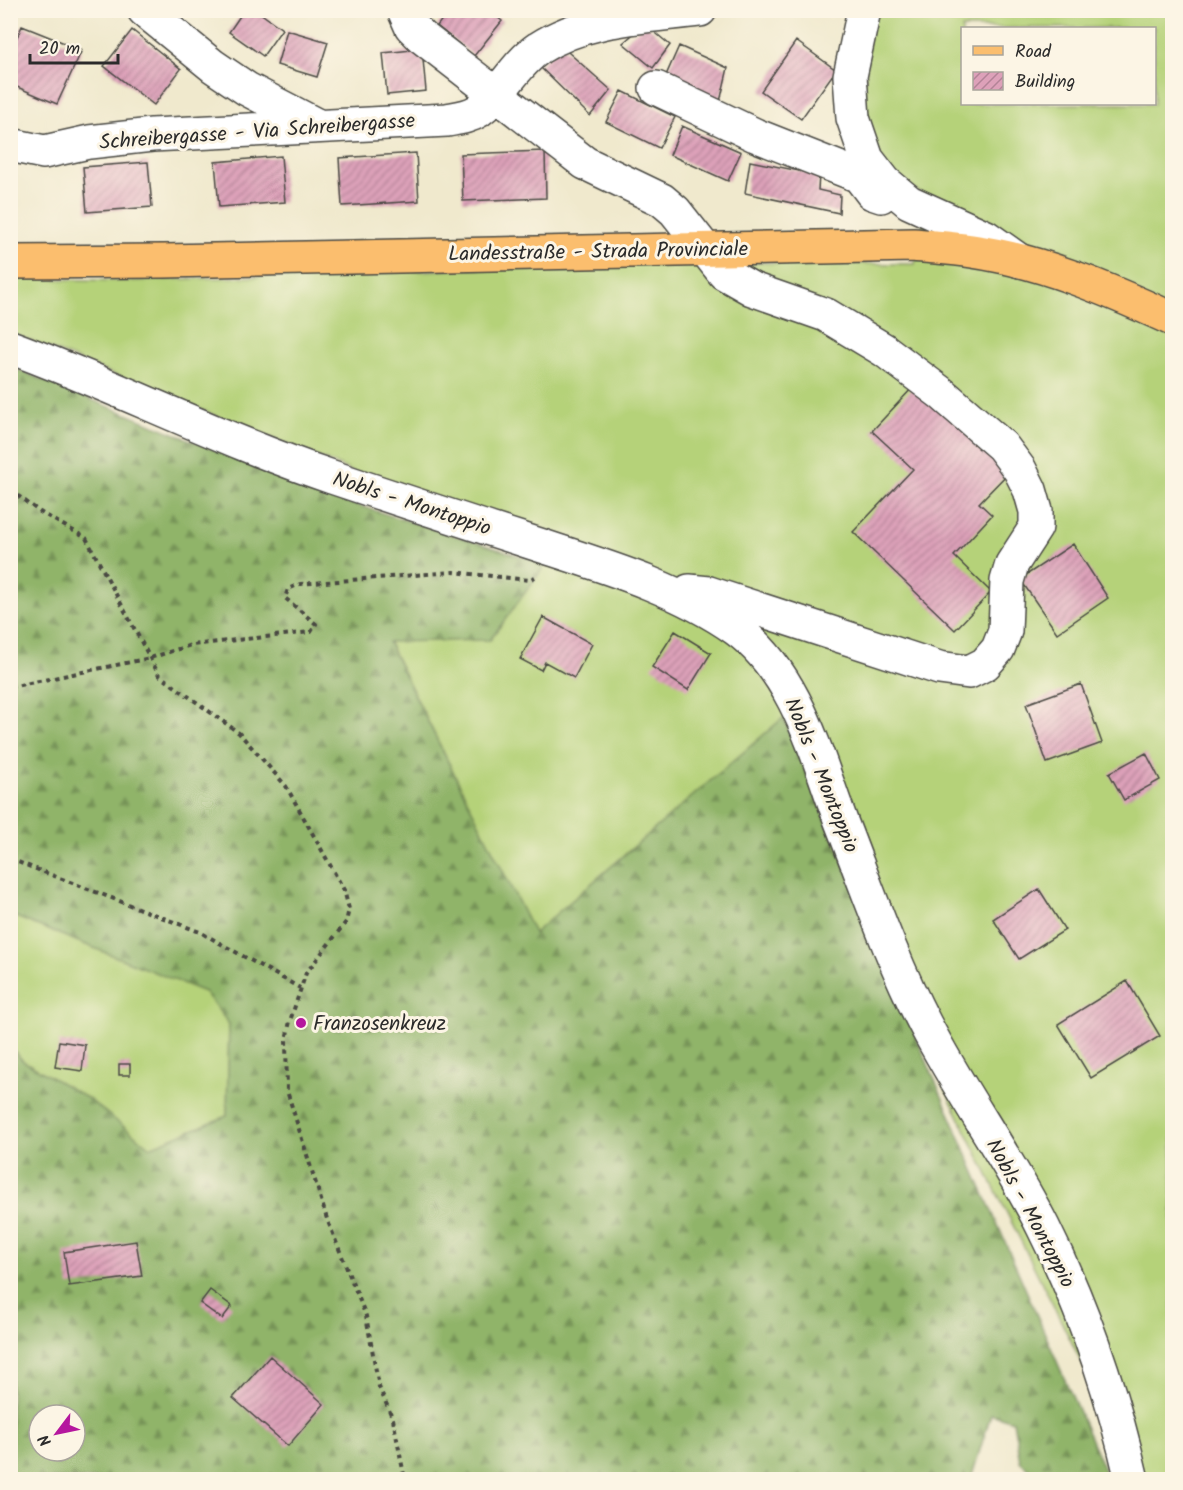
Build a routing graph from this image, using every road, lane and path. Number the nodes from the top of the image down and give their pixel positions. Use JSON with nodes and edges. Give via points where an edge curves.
{"nodes":[{"id":1,"x":144,"y":10,"type":"edge"},
{"id":2,"x":404,"y":10,"type":"edge"},
{"id":3,"x":700,"y":10,"type":"edge"},
{"id":4,"x":864,"y":10,"type":"edge"},
{"id":5,"x":656,"y":88,"type":"dead end"},
{"id":6,"x":495,"y":92,"type":"junction"},
{"id":7,"x":318,"y":126,"type":"junction"},
{"id":8,"x":10,"y":145,"type":"edge"},
{"id":9,"x":909,"y":202,"type":"junction"},
{"id":10,"x":704,"y":248,"type":"junction"},
{"id":11,"x":10,"y":261,"type":"edge"},
{"id":12,"x":1020,"y":261,"type":"junction"},
{"id":13,"x":1173,"y":319,"type":"edge"},
{"id":14,"x":10,"y":347,"type":"edge"},
{"id":15,"x":10,"y":490,"type":"edge"},
{"id":16,"x":572,"y":555,"type":"junction"},
{"id":17,"x":674,"y":595,"type":"junction"},
{"id":18,"x":150,"y":658,"type":"junction"},
{"id":19,"x":10,"y":687,"type":"edge"},
{"id":20,"x":10,"y":859,"type":"edge"},
{"id":21,"x":300,"y":988,"type":"junction"},
{"id":22,"x":405,"y":1479,"type":"edge"},
{"id":23,"x":1132,"y":1479,"type":"edge"}],
"edges":[{"from":1,"to":7,"type":"street","via":[[213,66]]},
{"from":2,"to":6,"type":"street","via":[[411,26]]},
{"from":3,"to":6,"type":"street","name":"Schreibergasse - Via Schreibergasse","via":[[574,30],[527,57]]},
{"from":4,"to":9,"type":"street","via":[[850,69],[853,118],[867,159],[885,182]]},
{"from":5,"to":9,"type":"street","via":[[755,135],[859,176],[872,193]]},
{"from":6,"to":7,"type":"street","name":"Schreibergasse - Via Schreibergasse","via":[[487,104],[467,116],[447,120]]},
{"from":6,"to":10,"type":"street","via":[[585,163],[662,200]]},
{"from":7,"to":8,"type":"street","name":"Schreibergasse - Via Schreibergasse","via":[[119,138],[44,152]]},
{"from":9,"to":12,"type":"street","via":[[986,237]]},
{"from":10,"to":11,"type":"main road","name":"Landesstraße - Strada Provinciale"},
{"from":10,"to":12,"type":"main road","name":"Landesstraße - Strada Provinciale","via":[[913,245]]},
{"from":10,"to":17,"type":"street","via":[[737,282],[826,315],[884,350],[941,393],[1002,446],[1020,470],[1036,511],[1036,526],[1012,564],[1007,581],[1005,631],[998,649],[985,664],[969,672],[939,668],[709,593],[684,591]]},
{"from":12,"to":13,"type":"main road","name":"Landesstraße - Strada Provinciale","via":[[1108,289]]},
{"from":14,"to":16,"type":"street","name":"Nobls - Montoppio","via":[[327,475]]},
{"from":15,"to":18,"type":"path","via":[[86,538]]},
{"from":16,"to":17,"type":"street","name":"Nobls - Montoppio"},
{"from":16,"to":18,"type":"path","via":[[529,580],[453,572],[300,584],[288,589],[285,598],[316,624],[311,632],[191,645]]},
{"from":17,"to":23,"type":"street","name":"Nobls - Montoppio","via":[[735,628],[758,647],[797,708],[871,899],[925,1023],[1037,1216],[1074,1295],[1099,1360]]},
{"from":18,"to":19,"type":"path"},
{"from":18,"to":21,"type":"path","via":[[159,675],[239,733],[286,786],[344,891],[349,909],[346,922],[315,959]]},
{"from":20,"to":21,"type":"path","via":[[200,932]]},
{"from":21,"to":22,"type":"path","via":[[286,1040],[287,1091],[327,1219],[366,1316],[379,1387],[393,1419]]}]}
